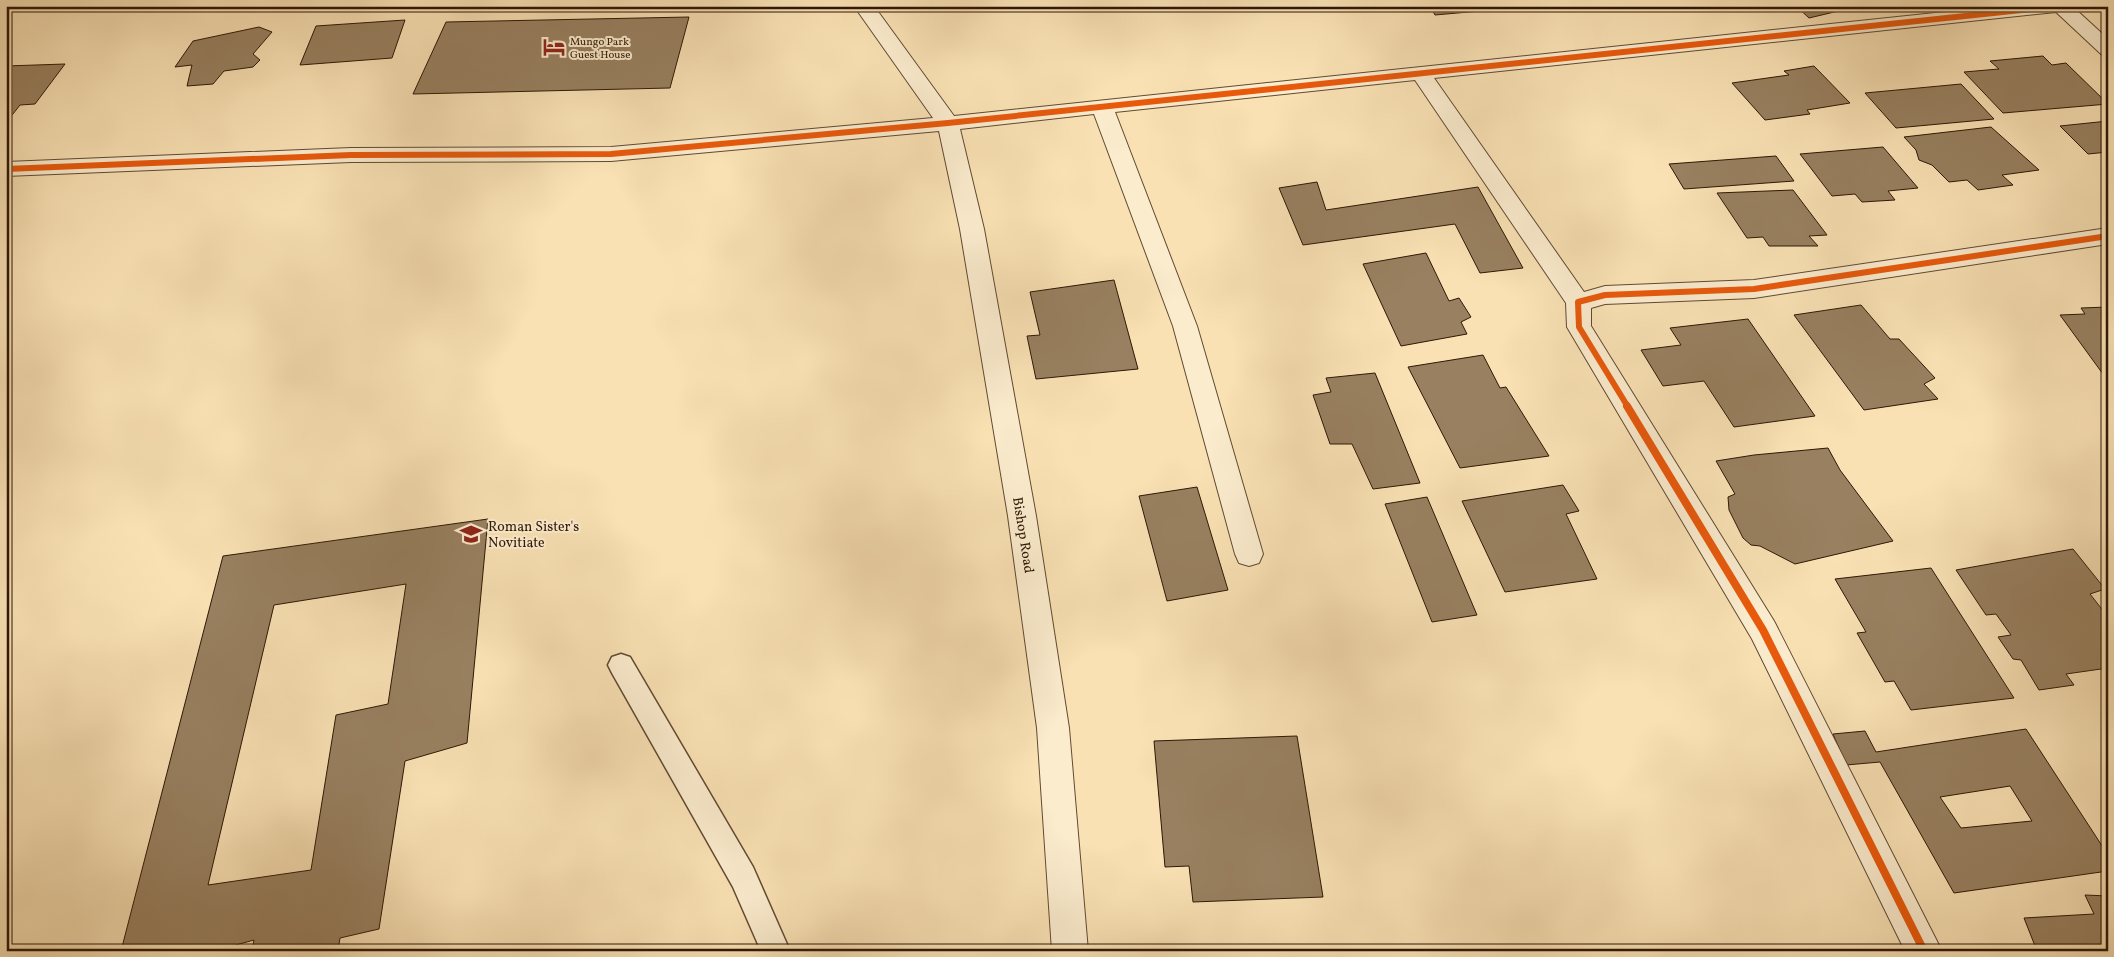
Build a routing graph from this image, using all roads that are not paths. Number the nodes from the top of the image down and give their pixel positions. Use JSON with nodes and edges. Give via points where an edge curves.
{"nodes":[{"id":1,"x":864,"y":6,"type":"edge"},
{"id":2,"x":2060,"y":6,"type":"edge"},
{"id":3,"x":2108,"y":50,"type":"edge"},
{"id":4,"x":1420,"y":73,"type":"junction"},
{"id":5,"x":1102,"y":106,"type":"junction"},
{"id":6,"x":948,"y":123,"type":"junction"},
{"id":7,"x":6,"y":169,"type":"edge"},
{"id":8,"x":2108,"y":236,"type":"edge"},
{"id":9,"x":1578,"y":302,"type":"junction"},
{"id":10,"x":1249,"y":554,"type":"dead end"},
{"id":11,"x":621,"y":665,"type":"dead end"},
{"id":12,"x":776,"y":951,"type":"edge"},
{"id":13,"x":1070,"y":951,"type":"edge"},
{"id":14,"x":1924,"y":951,"type":"edge"}],
"edges":[{"from":1,"to":6,"type":"street"},
{"from":2,"to":3,"type":"street"},
{"from":2,"to":4,"type":"street"},
{"from":4,"to":5,"type":"street"},
{"from":4,"to":9,"type":"street"},
{"from":5,"to":6,"type":"street"},
{"from":5,"to":10,"type":"street","via":[[1185,326]]},
{"from":6,"to":7,"type":"street","via":[[611,154],[351,155]]},
{"from":6,"to":13,"type":"street","name":"Bishop Road","via":[[972,229],[1045,670],[1053,728]]},
{"from":8,"to":9,"type":"street","via":[[1754,289],[1605,295]]},
{"from":9,"to":14,"type":"street","via":[[1579,327],[1762,630]]},
{"from":11,"to":12,"type":"lane","via":[[743,877]]}]}
